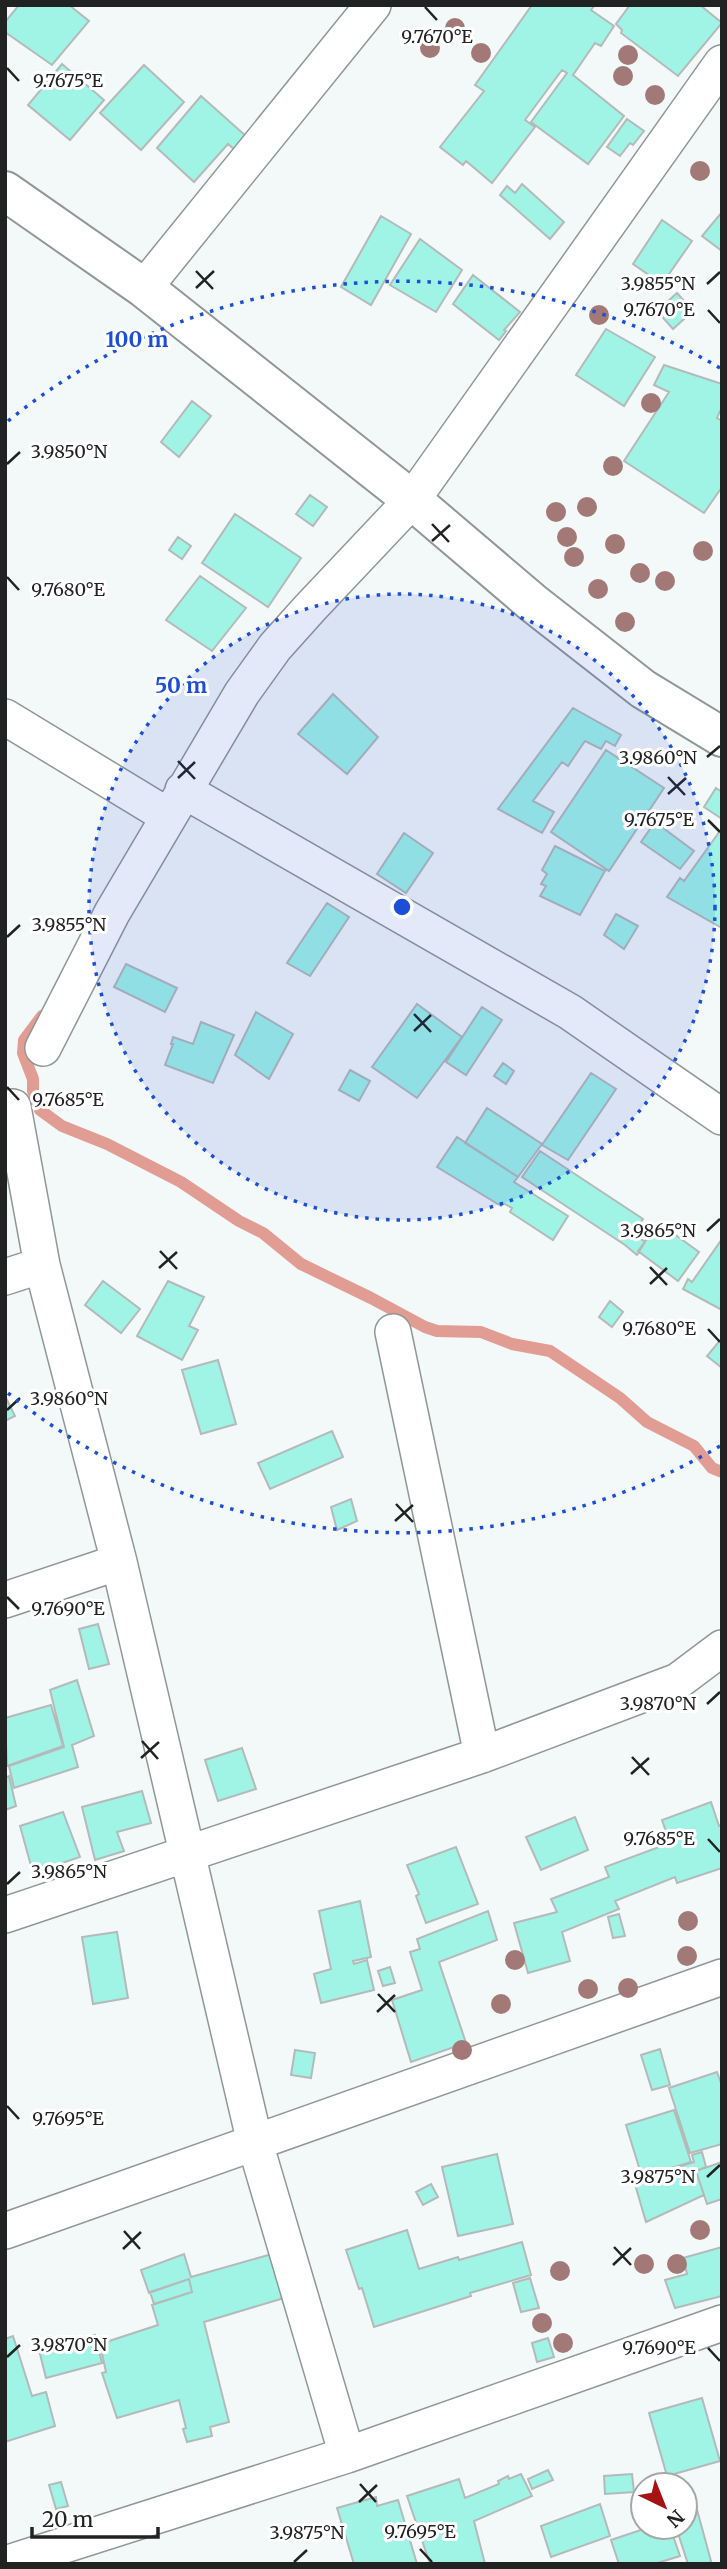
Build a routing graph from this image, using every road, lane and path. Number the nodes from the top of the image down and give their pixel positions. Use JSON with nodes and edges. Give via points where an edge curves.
{"nodes":[{"id":1,"x":373,"y":5,"type":"edge"},
{"id":2,"x":722,"y":63,"type":"edge"},
{"id":3,"x":5,"y":191,"type":"edge"},
{"id":4,"x":145,"y":288,"type":"junction"},
{"id":5,"x":412,"y":500,"type":"junction"},
{"id":6,"x":5,"y":717,"type":"edge"},
{"id":7,"x":722,"y":737,"type":"edge"},
{"id":8,"x":176,"y":803,"type":"junction"},
{"id":9,"x":43,"y":1048,"type":"dead end"},
{"id":10,"x":13,"y":1107,"type":"dead end"},
{"id":11,"x":722,"y":1117,"type":"edge"},
{"id":12,"x":43,"y":1265,"type":"junction"},
{"id":13,"x":5,"y":1277,"type":"edge"},
{"id":14,"x":393,"y":1332,"type":"dead end"},
{"id":15,"x":119,"y":1562,"type":"junction"},
{"id":16,"x":5,"y":1600,"type":"edge"},
{"id":17,"x":722,"y":1648,"type":"edge"},
{"id":18,"x":482,"y":1755,"type":"junction"},
{"id":19,"x":189,"y":1854,"type":"junction"},
{"id":20,"x":5,"y":1915,"type":"edge"},
{"id":21,"x":722,"y":1977,"type":"edge"},
{"id":22,"x":255,"y":2143,"type":"junction"},
{"id":23,"x":5,"y":2231,"type":"edge"},
{"id":24,"x":722,"y":2323,"type":"edge"},
{"id":25,"x":347,"y":2455,"type":"junction"},
{"id":26,"x":5,"y":2564,"type":"edge"}],
"edges":[{"from":1,"to":4,"type":"street"},
{"from":2,"to":5,"type":"street"},
{"from":3,"to":4,"type":"main road"},
{"from":4,"to":5,"type":"main road"},
{"from":5,"to":7,"type":"main road","via":[[643,689]]},
{"from":5,"to":8,"type":"street","via":[[275,647]]},
{"from":6,"to":8,"type":"street"},
{"from":8,"to":9,"type":"street","via":[[112,913]]},
{"from":8,"to":11,"type":"street","via":[[570,1012]]},
{"from":10,"to":12,"type":"street"},
{"from":12,"to":13,"type":"street"},
{"from":12,"to":15,"type":"street"},
{"from":14,"to":18,"type":"street"},
{"from":15,"to":16,"type":"street"},
{"from":15,"to":19,"type":"street"},
{"from":17,"to":18,"type":"street","via":[[678,1681]]},
{"from":18,"to":19,"type":"street"},
{"from":19,"to":20,"type":"street"},
{"from":19,"to":22,"type":"street"},
{"from":21,"to":22,"type":"street"},
{"from":22,"to":23,"type":"street"},
{"from":22,"to":25,"type":"street"},
{"from":24,"to":25,"type":"street"},
{"from":25,"to":26,"type":"street"}]}
